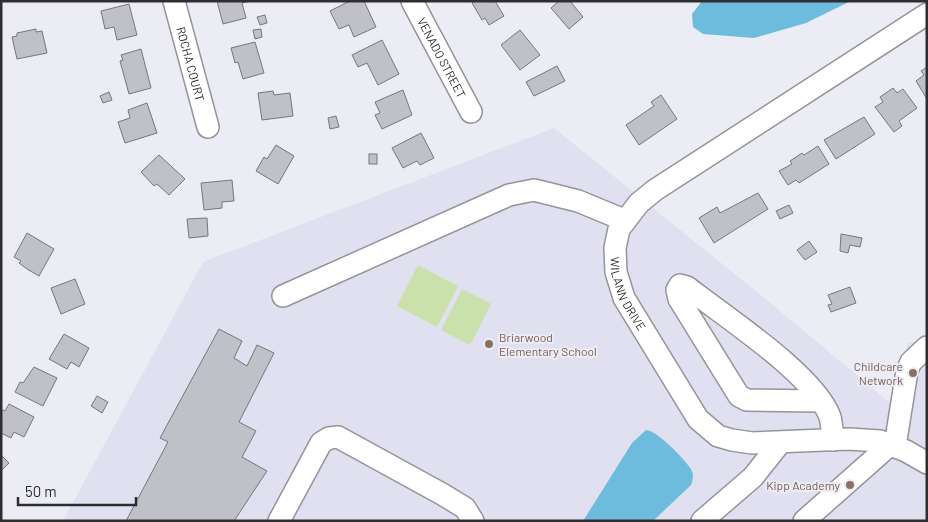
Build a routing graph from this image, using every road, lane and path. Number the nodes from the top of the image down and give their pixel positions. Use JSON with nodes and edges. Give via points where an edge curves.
{"nodes":[{"id":1,"x":174,"y":1,"type":"edge"},
{"id":2,"x":412,"y":1,"type":"edge"},
{"id":3,"x":927,"y":14,"type":"edge"},
{"id":4,"x":471,"y":112,"type":"dead end"},
{"id":5,"x":208,"y":127,"type":"dead end"},
{"id":6,"x":624,"y":220,"type":"junction"},
{"id":7,"x":283,"y":296,"type":"dead end"},
{"id":8,"x":927,"y":347,"type":"edge"},
{"id":9,"x":820,"y":401,"type":"junction"},
{"id":10,"x":833,"y":440,"type":"junction"},
{"id":11,"x":780,"y":443,"type":"junction"},
{"id":12,"x":893,"y":445,"type":"junction"},
{"id":13,"x":927,"y":463,"type":"edge"},
{"id":14,"x":279,"y":521,"type":"edge"},
{"id":15,"x":473,"y":521,"type":"edge"},
{"id":16,"x":702,"y":521,"type":"edge"},
{"id":17,"x":804,"y":521,"type":"edge"}],
"edges":[{"from":1,"to":5,"type":"street","name":"ROCHA COURT"},
{"from":2,"to":4,"type":"street","name":"VENADO STREET"},
{"from":3,"to":6,"type":"street","name":"WILANN DRIVE","via":[[655,190]]},
{"from":6,"to":7,"type":"street","via":[[578,201],[534,190],[509,195]]},
{"from":6,"to":11,"type":"street","name":"WILANN DRIVE","via":[[615,248],[616,272],[624,298],[698,419],[718,436]]},
{"from":8,"to":12,"type":"street","via":[[911,362],[907,371]]},
{"from":9,"to":9,"type":"street","via":[[796,372],[687,287],[680,285],[677,290],[679,298],[739,396],[747,400]]},
{"from":9,"to":10,"type":"street","via":[[830,417]]},
{"from":10,"to":11,"type":"street","name":"WILANN DRIVE"},
{"from":10,"to":12,"type":"street","name":"WILANN DRIVE","via":[[864,439]]},
{"from":11,"to":16,"type":"street","via":[[753,477]]},
{"from":12,"to":13,"type":"street","name":"WILANN DRIVE"},
{"from":12,"to":17,"type":"street"},
{"from":14,"to":15,"type":"street","via":[[321,443],[338,437],[466,508]]}]}
